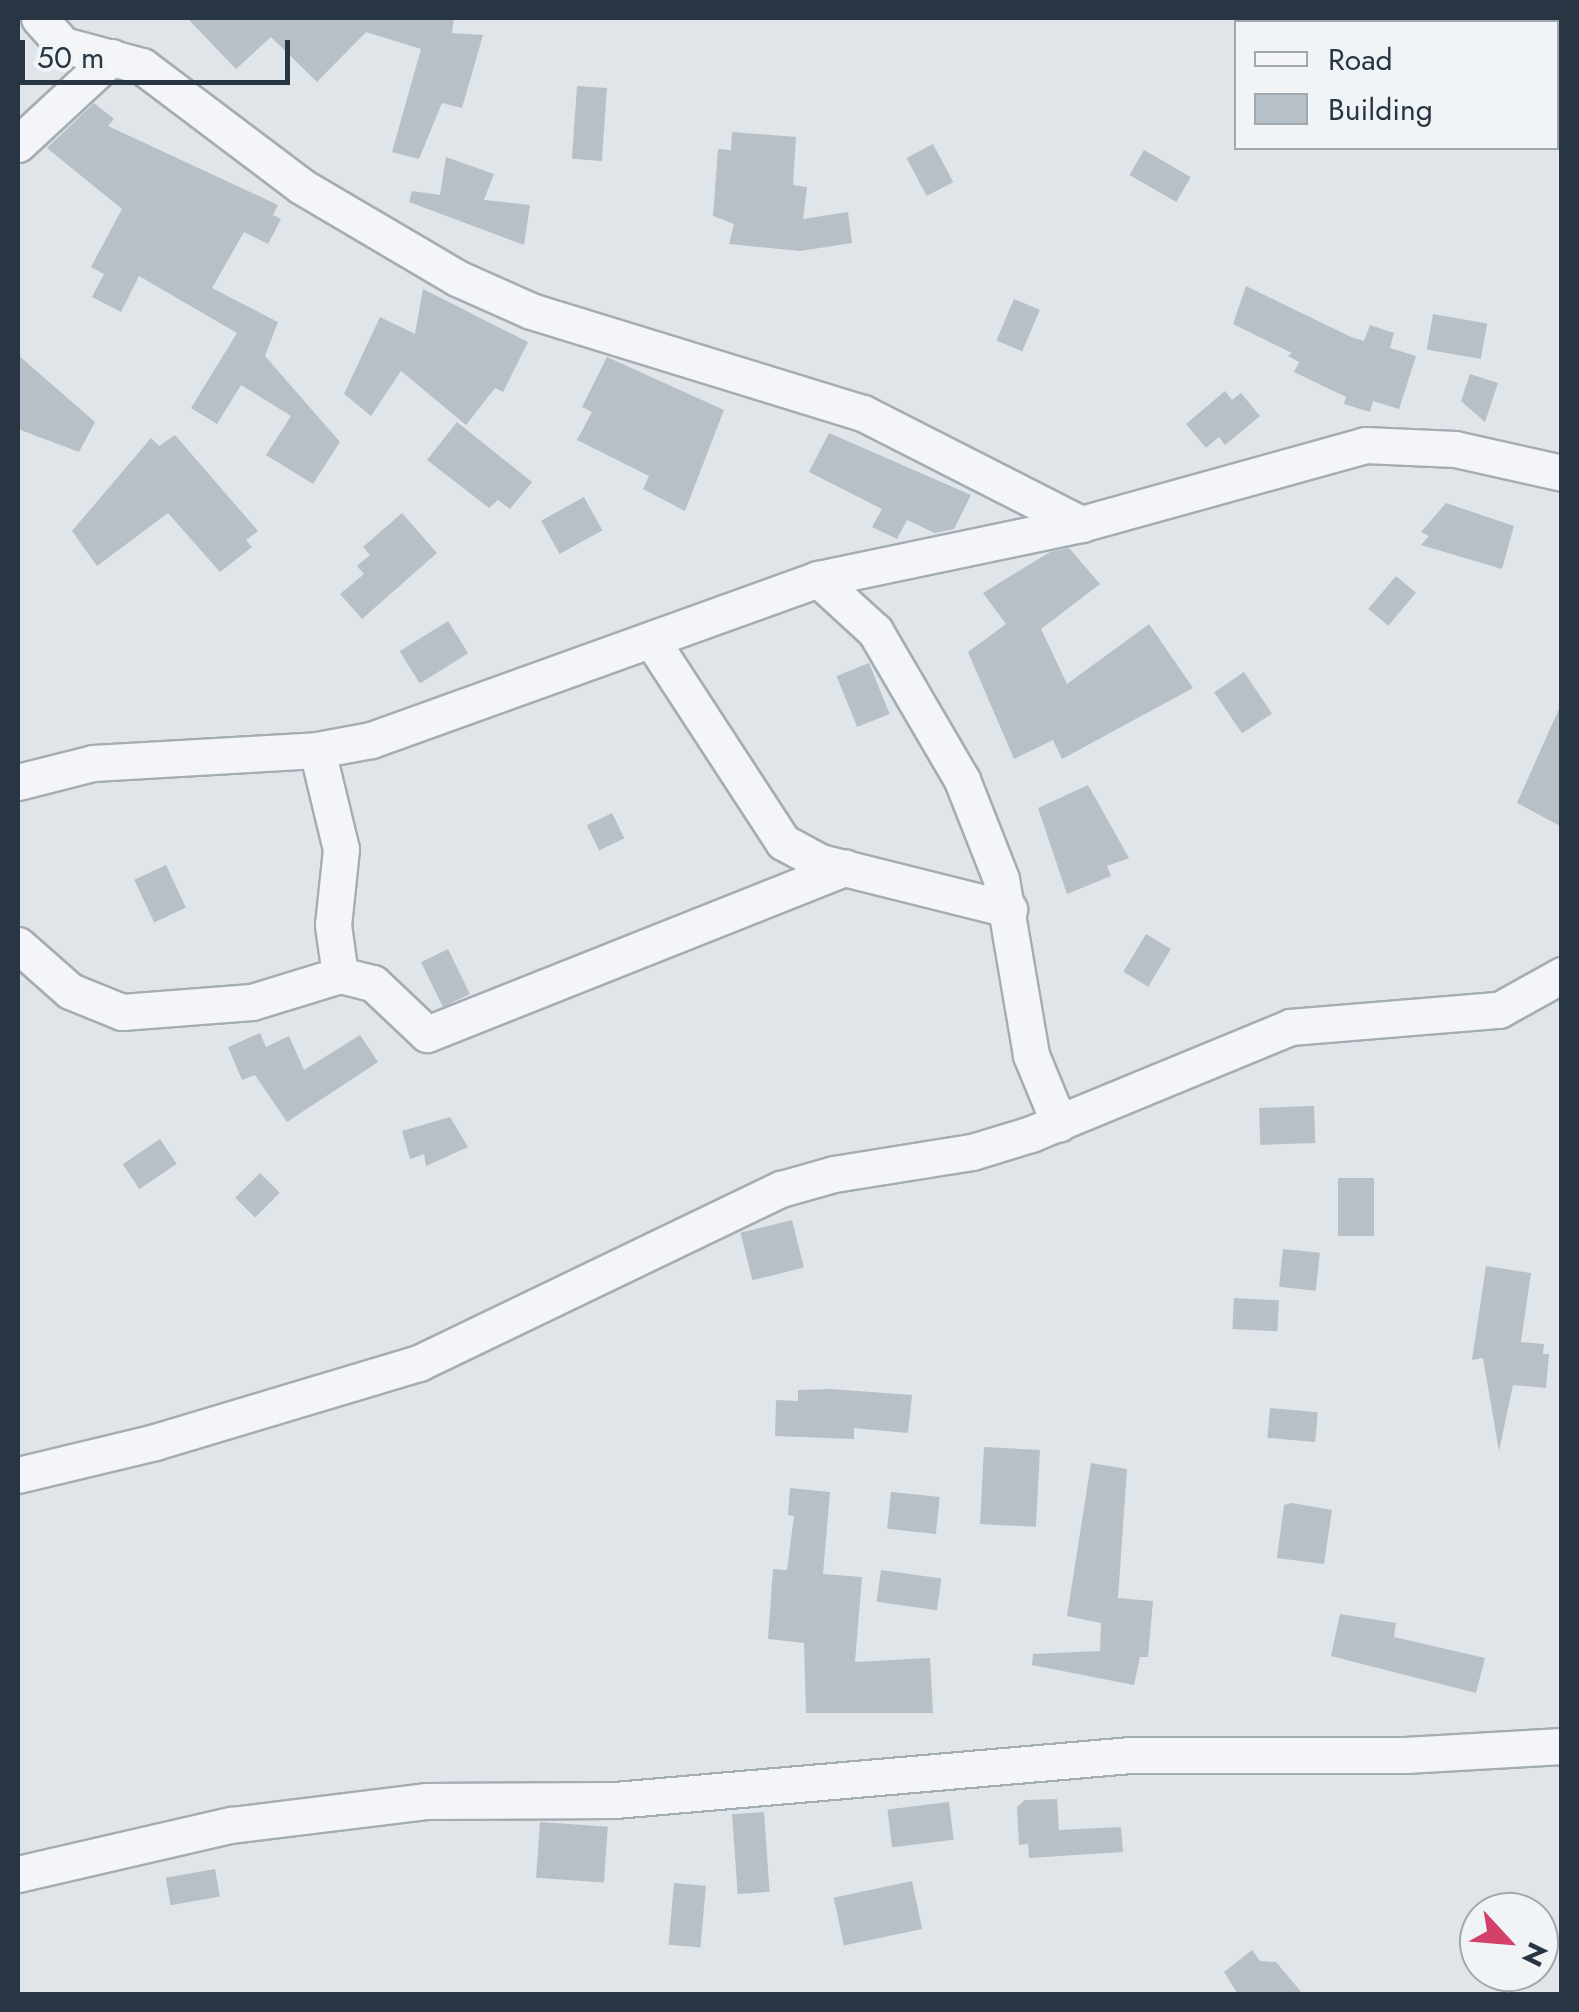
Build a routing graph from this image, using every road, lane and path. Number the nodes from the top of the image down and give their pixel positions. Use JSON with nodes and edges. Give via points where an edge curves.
{"nodes":[{"id":1,"x":39,"y":18,"type":"edge"},
{"id":2,"x":112,"y":57,"type":"junction"},
{"id":3,"x":18,"y":144,"type":"edge"},
{"id":4,"x":1562,"y":473,"type":"edge"},
{"id":5,"x":1081,"y":524,"type":"junction"},
{"id":6,"x":818,"y":579,"type":"junction"},
{"id":7,"x":652,"y":640,"type":"junction"},
{"id":8,"x":316,"y":750,"type":"junction"},
{"id":9,"x":18,"y":782,"type":"edge"},
{"id":10,"x":844,"y":868,"type":"junction"},
{"id":11,"x":1008,"y":909,"type":"junction"},
{"id":12,"x":18,"y":945,"type":"edge"},
{"id":13,"x":1562,"y":974,"type":"edge"},
{"id":14,"x":340,"y":975,"type":"junction"},
{"id":15,"x":1058,"y":1123,"type":"junction"},
{"id":16,"x":18,"y":1475,"type":"edge"},
{"id":17,"x":1562,"y":1746,"type":"edge"},
{"id":18,"x":18,"y":1874,"type":"edge"}],
"edges":[{"from":1,"to":2,"type":"street","via":[[63,46]]},
{"from":2,"to":3,"type":"street"},
{"from":2,"to":5,"type":"street","via":[[142,66],[301,186],[457,278],[532,311],[863,413]]},
{"from":4,"to":5,"type":"street","via":[[1470,451],[1365,445]]},
{"from":5,"to":6,"type":"street"},
{"from":6,"to":7,"type":"street"},
{"from":6,"to":11,"type":"street","via":[[874,631],[944,745]]},
{"from":7,"to":8,"type":"street","via":[[439,718]]},
{"from":7,"to":10,"type":"street","via":[[769,828],[802,855]]},
{"from":8,"to":9,"type":"street","via":[[92,763]]},
{"from":8,"to":14,"type":"street","via":[[340,849],[332,925]]},
{"from":10,"to":11,"type":"street"},
{"from":10,"to":14,"type":"street","via":[[427,1034],[373,983]]},
{"from":11,"to":15,"type":"street","via":[[1032,1055]]},
{"from":12,"to":14,"type":"street","via":[[70,990],[122,1012],[252,1002]]},
{"from":13,"to":15,"type":"street","via":[[1500,1010],[1334,1019],[1266,1034],[1151,1089]]},
{"from":15,"to":16,"type":"street","via":[[972,1152],[781,1189],[419,1364]]},
{"from":17,"to":18,"type":"street","via":[[1404,1755],[1130,1755],[615,1800],[426,1801],[231,1825]]}]}
